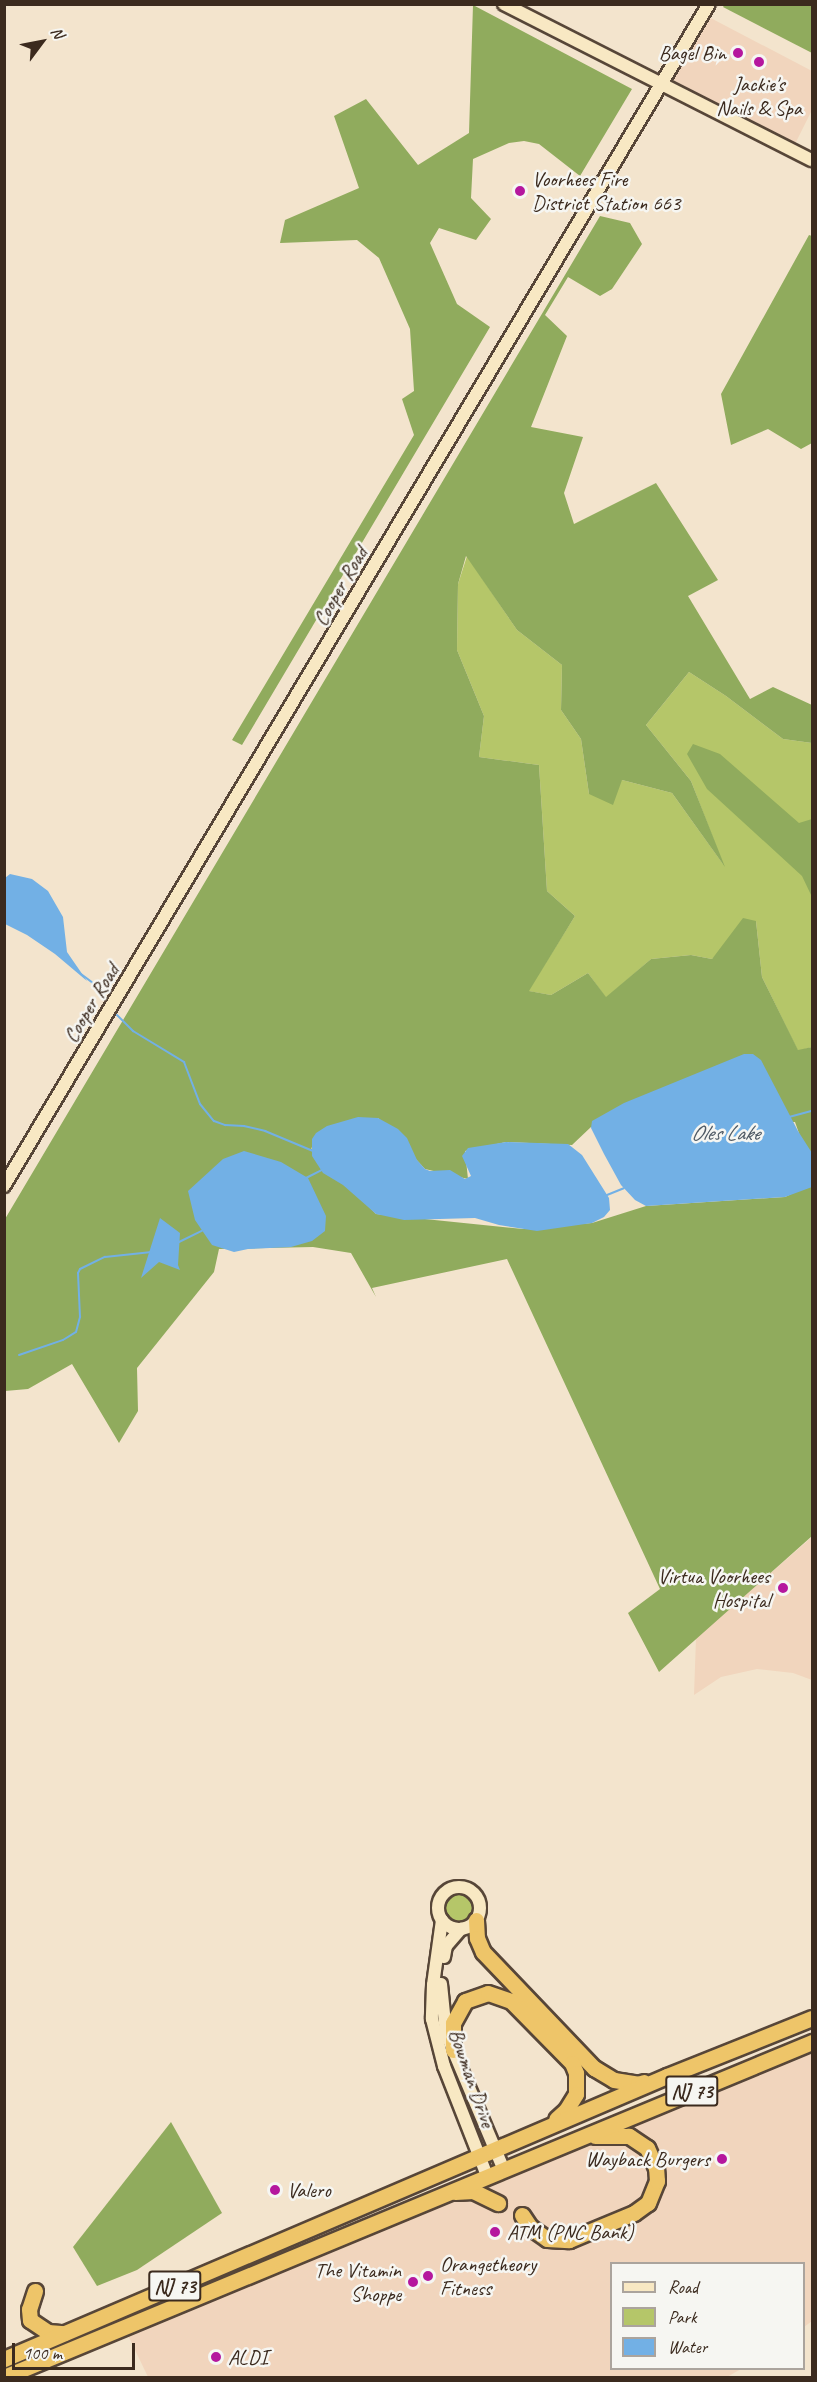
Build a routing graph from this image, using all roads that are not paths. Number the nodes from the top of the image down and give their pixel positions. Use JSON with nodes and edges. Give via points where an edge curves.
{"nodes":[{"id":1,"x":504,"y":4,"type":"edge"},
{"id":2,"x":709,"y":4,"type":"edge"},
{"id":3,"x":661,"y":84,"type":"junction"},
{"id":4,"x":813,"y":160,"type":"edge"},
{"id":5,"x":4,"y":1186,"type":"edge"},
{"id":6,"x":442,"y":1920,"type":"junction"},
{"id":7,"x":476,"y":1920,"type":"junction"},
{"id":8,"x":460,"y":1929,"type":"junction"},
{"id":9,"x":813,"y":2018,"type":"edge"},
{"id":10,"x":813,"y":2042,"type":"edge"},
{"id":11,"x":453,"y":2050,"type":"junction"},
{"id":12,"x":667,"y":2076,"type":"junction"},
{"id":13,"x":526,"y":2136,"type":"junction"},
{"id":14,"x":572,"y":2140,"type":"junction"},
{"id":15,"x":495,"y":2149,"type":"junction"},
{"id":16,"x":478,"y":2156,"type":"junction"},
{"id":17,"x":503,"y":2169,"type":"junction"},
{"id":18,"x":487,"y":2176,"type":"junction"},
{"id":19,"x":446,"y":2193,"type":"junction"},
{"id":20,"x":498,"y":2203,"type":"dead end"},
{"id":21,"x":522,"y":2215,"type":"dead end"},
{"id":22,"x":35,"y":2291,"type":"dead end"},
{"id":23,"x":64,"y":2334,"type":"junction"},
{"id":24,"x":4,"y":2359,"type":"edge"},
{"id":25,"x":4,"y":2377,"type":"edge"}],
"edges":[{"from":1,"to":3,"type":"street"},
{"from":2,"to":3,"type":"street","name":"Cooper Road"},
{"from":3,"to":4,"type":"street"},
{"from":3,"to":5,"type":"street","name":"Cooper Road","via":[[460,427]]},
{"from":6,"to":7,"type":"street","via":[[439,1900],[448,1889],[458,1886],[477,1897],[480,1911]]},
{"from":6,"to":8,"type":"street"},
{"from":6,"to":16,"type":"street","name":"Bowman Drive","via":[[432,2019],[444,2066]]},
{"from":7,"to":8,"type":"street"},
{"from":7,"to":12,"type":"highway","via":[[483,1952],[594,2068],[608,2078],[638,2084]]},
{"from":8,"to":11,"type":"street","name":"Bowman Drive","via":[[446,1946],[441,1969],[442,2016]]},
{"from":9,"to":12,"type":"highway","number":"NJ 73"},
{"from":10,"to":14,"type":"highway","number":"NJ 73"},
{"from":11,"to":13,"type":"highway","via":[[453,2023],[459,2007],[472,1997],[496,1994],[512,2001],[572,2063],[578,2082],[572,2104],[556,2119]]},
{"from":11,"to":15,"type":"street","name":"Bowman Drive"},
{"from":12,"to":13,"type":"highway","number":"NJ 73"},
{"from":13,"to":15,"type":"highway","number":"NJ 73"},
{"from":14,"to":17,"type":"highway","number":"NJ 73"},
{"from":14,"to":21,"type":"highway","via":[[618,2134],[647,2148],[657,2181],[648,2203],[634,2214],[569,2240],[547,2239],[530,2227]]},
{"from":15,"to":16,"type":"highway","number":"NJ 73"},
{"from":15,"to":17,"type":"street","name":"Bowman Drive"},
{"from":16,"to":18,"type":"street","name":"Bowman Drive"},
{"from":16,"to":23,"type":"highway","number":"NJ 73"},
{"from":17,"to":18,"type":"highway","number":"NJ 73"},
{"from":18,"to":19,"type":"highway","number":"NJ 73"},
{"from":19,"to":20,"type":"highway","via":[[473,2191]]},
{"from":19,"to":25,"type":"highway","number":"NJ 73"},
{"from":22,"to":23,"type":"highway","via":[[30,2320],[48,2332]]},
{"from":23,"to":24,"type":"highway","number":"NJ 73"}]}
